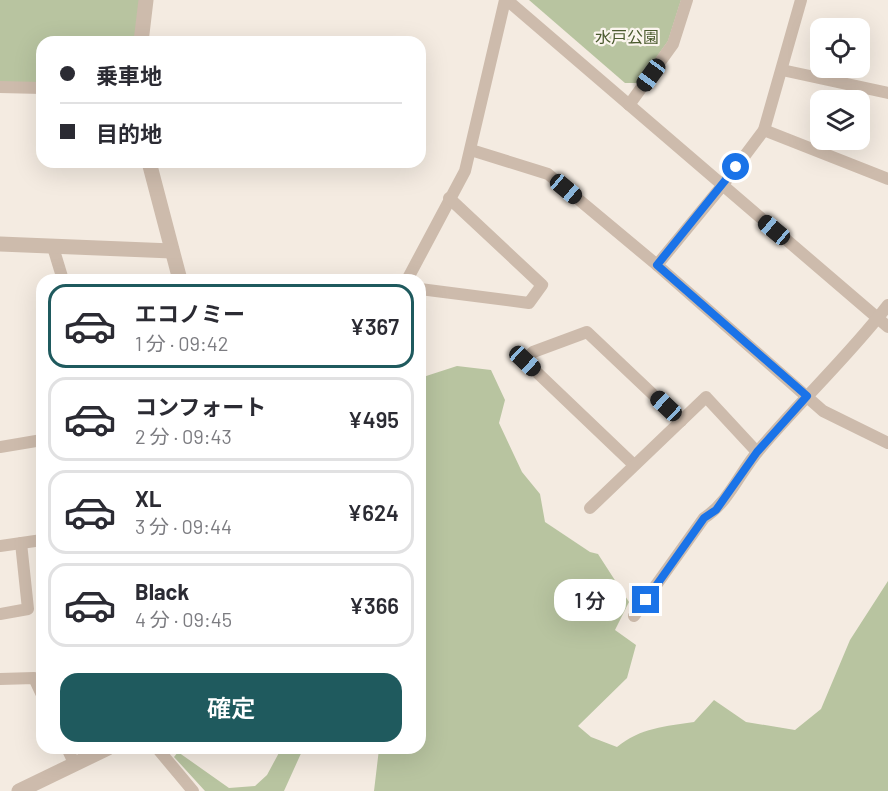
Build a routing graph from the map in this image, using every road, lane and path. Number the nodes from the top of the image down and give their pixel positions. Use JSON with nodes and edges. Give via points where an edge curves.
{"nodes":[{"id":1,"x":146,"y":0,"type":"edge"},
{"id":2,"x":506,"y":0,"type":"edge"},
{"id":3,"x":687,"y":0,"type":"edge"},
{"id":4,"x":801,"y":0,"type":"edge"},
{"id":5,"x":142,"y":36,"type":"edge"},
{"id":6,"x":782,"y":70,"type":"junction"},
{"id":7,"x":0,"y":87,"type":"edge"},
{"id":8,"x":36,"y":88,"type":"edge"},
{"id":9,"x":888,"y":93,"type":"edge"},
{"id":10,"x":629,"y":105,"type":"junction"},
{"id":11,"x":764,"y":130,"type":"junction"},
{"id":12,"x":471,"y":150,"type":"junction"},
{"id":13,"x":150,"y":168,"type":"edge"},
{"id":14,"x":888,"y":179,"type":"edge"},
{"id":15,"x":722,"y":186,"type":"junction"},
{"id":16,"x":449,"y":198,"type":"junction"},
{"id":17,"x":0,"y":244,"type":"edge"},
{"id":18,"x":53,"y":247,"type":"junction"},
{"id":19,"x":171,"y":251,"type":"junction"},
{"id":20,"x":657,"y":265,"type":"junction"},
{"id":21,"x":61,"y":274,"type":"edge"},
{"id":22,"x":178,"y":274,"type":"edge"},
{"id":23,"x":410,"y":274,"type":"edge"},
{"id":24,"x":426,"y":289,"type":"edge"},
{"id":25,"x":888,"y":305,"type":"edge"},
{"id":26,"x":877,"y":319,"type":"junction"},
{"id":27,"x":888,"y":327,"type":"edge"},
{"id":28,"x":807,"y":396,"type":"junction"},
{"id":29,"x":681,"y":421,"type":"junction"},
{"id":30,"x":36,"y":441,"type":"edge"},
{"id":31,"x":888,"y":443,"type":"edge"},
{"id":32,"x":0,"y":447,"type":"edge"},
{"id":33,"x":757,"y":452,"type":"junction"},
{"id":34,"x":634,"y":465,"type":"junction"},
{"id":35,"x":590,"y":508,"type":"dead end"},
{"id":36,"x":36,"y":541,"type":"edge"},
{"id":37,"x":21,"y":543,"type":"junction"},
{"id":38,"x":0,"y":546,"type":"edge"},
{"id":39,"x":0,"y":614,"type":"edge"},
{"id":40,"x":634,"y":616,"type":"dead end"},
{"id":41,"x":0,"y":679,"type":"edge"},
{"id":42,"x":36,"y":682,"type":"edge"},
{"id":43,"x":70,"y":754,"type":"edge"},
{"id":44,"x":96,"y":754,"type":"edge"},
{"id":45,"x":162,"y":754,"type":"edge"},
{"id":46,"x":75,"y":765,"type":"junction"},
{"id":47,"x":19,"y":791,"type":"edge"},
{"id":48,"x":193,"y":791,"type":"edge"}],
"edges":[{"from":1,"to":5,"type":"street"},
{"from":2,"to":10,"type":"street"},
{"from":2,"to":12,"type":"street"},
{"from":3,"to":10,"type":"street","via":[[673,44]]},
{"from":4,"to":6,"type":"street"},
{"from":6,"to":9,"type":"street"},
{"from":6,"to":11,"type":"street"},
{"from":7,"to":8,"type":"street"},
{"from":10,"to":15,"type":"street"},
{"from":11,"to":14,"type":"street"},
{"from":11,"to":15,"type":"street"},
{"from":12,"to":16,"type":"street","via":[[465,171]]},
{"from":12,"to":20,"type":"street","via":[[548,174]]},
{"from":13,"to":19,"type":"street"},
{"from":15,"to":20,"type":"street"},
{"from":15,"to":26,"type":"street"},
{"from":16,"to":23,"type":"street"},
{"from":16,"to":24,"type":"street","via":[[542,285],[529,303]]},
{"from":17,"to":18,"type":"street"},
{"from":18,"to":19,"type":"street"},
{"from":18,"to":21,"type":"street"},
{"from":19,"to":22,"type":"street"},
{"from":20,"to":28,"type":"street"},
{"from":25,"to":26,"type":"street"},
{"from":26,"to":27,"type":"street"},
{"from":26,"to":28,"type":"street"},
{"from":28,"to":31,"type":"street","via":[[838,420]]},
{"from":28,"to":33,"type":"street"},
{"from":29,"to":33,"type":"street","via":[[706,397]]},
{"from":29,"to":34,"type":"street"},
{"from":29,"to":34,"type":"street","via":[[586,332],[533,352],[525,361]]},
{"from":30,"to":32,"type":"street"},
{"from":33,"to":40,"type":"street"},
{"from":34,"to":35,"type":"street"},
{"from":36,"to":37,"type":"street"},
{"from":37,"to":38,"type":"street"},
{"from":37,"to":39,"type":"street","via":[[28,609]]},
{"from":41,"to":42,"type":"street","via":[[34,678]]},
{"from":43,"to":46,"type":"street"},
{"from":44,"to":46,"type":"street"},
{"from":45,"to":48,"type":"street"},
{"from":46,"to":47,"type":"street"}]}
